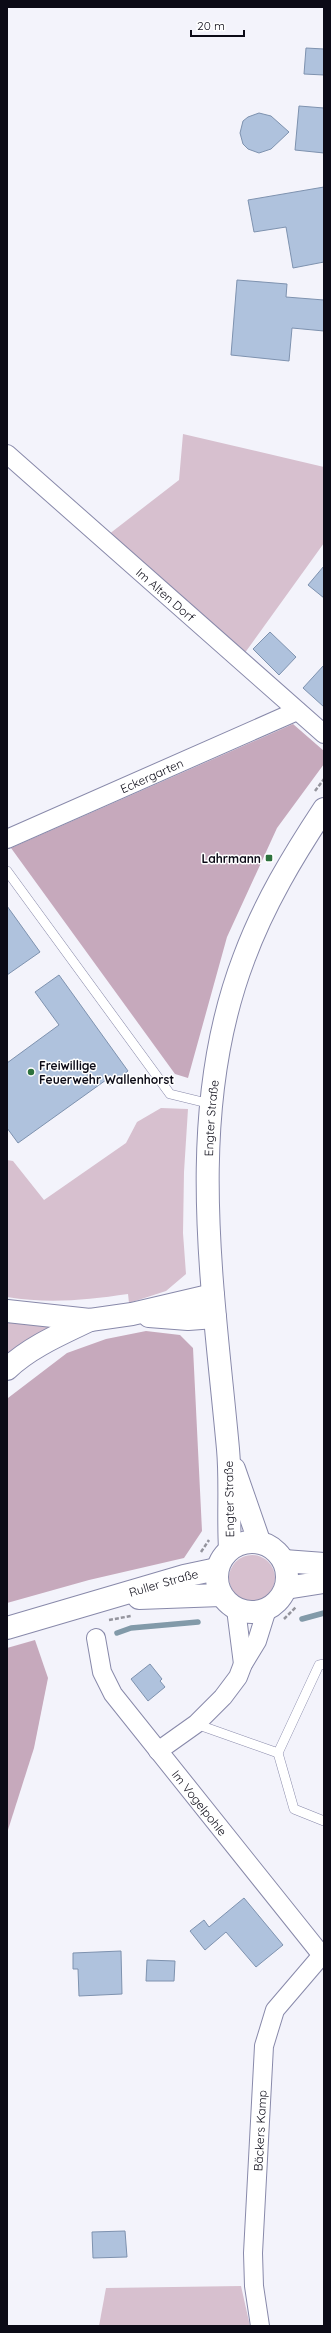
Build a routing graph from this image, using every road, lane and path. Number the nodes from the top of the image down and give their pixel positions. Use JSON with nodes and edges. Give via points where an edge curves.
{"nodes":[{"id":1,"x":7,"y":454,"type":"edge"},
{"id":2,"x":297,"y":711,"type":"junction"},
{"id":3,"x":324,"y":734,"type":"edge"},
{"id":4,"x":324,"y":809,"type":"edge"},
{"id":5,"x":7,"y":839,"type":"edge"},
{"id":6,"x":7,"y":871,"type":"edge"},
{"id":7,"x":211,"y":1104,"type":"junction"},
{"id":8,"x":213,"y":1295,"type":"junction"},
{"id":9,"x":7,"y":1311,"type":"edge"},
{"id":10,"x":132,"y":1314,"type":"junction"},
{"id":11,"x":215,"y":1317,"type":"junction"},
{"id":12,"x":90,"y":1320,"type":"junction"},
{"id":13,"x":7,"y":1369,"type":"edge"},
{"id":14,"x":228,"y":1450,"type":"junction"},
{"id":15,"x":259,"y":1541,"type":"junction"},
{"id":16,"x":230,"y":1549,"type":"junction"},
{"id":17,"x":284,"y":1561,"type":"junction"},
{"id":18,"x":324,"y":1564,"type":"edge"},
{"id":19,"x":217,"y":1569,"type":"junction"},
{"id":20,"x":324,"y":1582,"type":"edge"},
{"id":21,"x":286,"y":1588,"type":"junction"},
{"id":22,"x":110,"y":1600,"type":"junction"},
{"id":23,"x":229,"y":1602,"type":"junction"},
{"id":24,"x":267,"y":1609,"type":"junction"},
{"id":25,"x":7,"y":1628,"type":"edge"},
{"id":26,"x":96,"y":1638,"type":"dead end"},
{"id":27,"x":243,"y":1664,"type":"junction"},
{"id":28,"x":324,"y":1664,"type":"edge"},
{"id":29,"x":196,"y":1724,"type":"junction"},
{"id":30,"x":158,"y":1751,"type":"junction"},
{"id":31,"x":278,"y":1753,"type":"junction"},
{"id":32,"x":324,"y":1821,"type":"edge"},
{"id":33,"x":323,"y":1956,"type":"edge"},
{"id":34,"x":260,"y":2326,"type":"edge"}],
"edges":[{"from":1,"to":2,"type":"street","name":"Im Alten Dorf"},
{"from":2,"to":3,"type":"street","name":"Im Alten Dorf"},
{"from":2,"to":5,"type":"street","name":"Eckergarten"},
{"from":4,"to":7,"type":"main road","name":"Engter Straße","via":[[286,868],[261,916],[243,959],[220,1048]]},
{"from":6,"to":7,"type":"lane","via":[[170,1094]]},
{"from":7,"to":8,"type":"main road","name":"Engter Straße","via":[[207,1156]]},
{"from":8,"to":10,"type":"main road"},
{"from":8,"to":11,"type":"main road","name":"Engter Straße"},
{"from":9,"to":12,"type":"main road"},
{"from":10,"to":11,"type":"main road","via":[[188,1319]]},
{"from":10,"to":12,"type":"main road"},
{"from":11,"to":14,"type":"main road","name":"Engter Straße"},
{"from":12,"to":13,"type":"main road","via":[[53,1338],[16,1360]]},
{"from":14,"to":15,"type":"main road","name":"Engter Straße"},
{"from":14,"to":16,"type":"main road","name":"Engter Straße"},
{"from":15,"to":16,"type":"main road","via":[[239,1543]]},
{"from":15,"to":17,"type":"main road","via":[[274,1548]]},
{"from":16,"to":19,"type":"main road"},
{"from":17,"to":18,"type":"main road"},
{"from":17,"to":21,"type":"main road","via":[[288,1574]]},
{"from":19,"to":22,"type":"main road","name":"Ruller Straße","via":[[184,1576]]},
{"from":19,"to":23,"type":"main road","via":[[218,1587]]},
{"from":20,"to":21,"type":"main road"},
{"from":21,"to":24,"type":"main road","via":[[282,1597]]},
{"from":22,"to":23,"type":"main road","name":"Ruller Straße"},
{"from":22,"to":25,"type":"main road","name":"Ruller Straße"},
{"from":23,"to":24,"type":"main road","via":[[246,1612]]},
{"from":23,"to":27,"type":"street"},
{"from":24,"to":27,"type":"street","via":[[257,1641]]},
{"from":26,"to":30,"type":"street","name":"Im Vogelpohle","via":[[102,1672],[113,1694]]},
{"from":27,"to":29,"type":"street","via":[[238,1677],[223,1697]]},
{"from":28,"to":31,"type":"lane","via":[[319,1665]]},
{"from":29,"to":30,"type":"street"},
{"from":29,"to":31,"type":"lane"},
{"from":30,"to":33,"type":"street","name":"Im Vogelpohle"},
{"from":31,"to":32,"type":"lane","via":[[294,1809]]},
{"from":33,"to":34,"type":"street","name":"Bäckers Kamp","via":[[275,2010],[264,2046],[253,2253],[254,2286]]}]}
